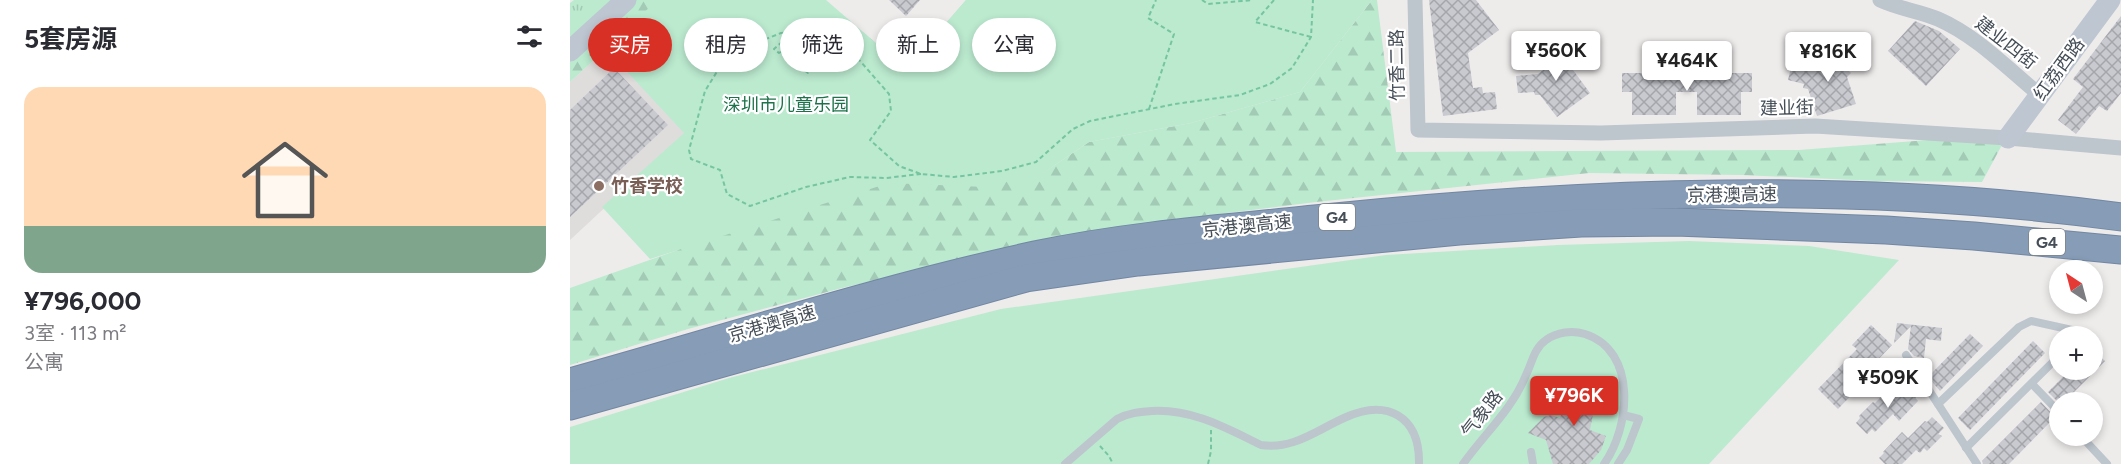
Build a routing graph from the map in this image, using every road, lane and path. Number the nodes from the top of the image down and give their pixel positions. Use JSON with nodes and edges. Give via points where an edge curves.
{"nodes":[{"id":1,"x":626,"y":0,"type":"edge"},
{"id":2,"x":1156,"y":0,"type":"edge"},
{"id":3,"x":1202,"y":0,"type":"edge"},
{"id":4,"x":1253,"y":0,"type":"edge"},
{"id":5,"x":1274,"y":0,"type":"edge"},
{"id":6,"x":1313,"y":0,"type":"edge"},
{"id":7,"x":1415,"y":0,"type":"edge"},
{"id":8,"x":1880,"y":0,"type":"edge"},
{"id":9,"x":2110,"y":0,"type":"edge"},
{"id":10,"x":1311,"y":37,"type":"junction"},
{"id":11,"x":570,"y":51,"type":"edge"},
{"id":12,"x":2040,"y":95,"type":"junction"},
{"id":13,"x":1149,"y":109,"type":"junction"},
{"id":14,"x":1418,"y":130,"type":"joint"},
{"id":15,"x":2008,"y":138,"type":"junction"},
{"id":16,"x":2121,"y":148,"type":"edge"},
{"id":17,"x":921,"y":174,"type":"junction"},
{"id":18,"x":2039,"y":206,"type":"junction"},
{"id":19,"x":2121,"y":211,"type":"edge"},
{"id":20,"x":2121,"y":217,"type":"edge"},
{"id":21,"x":1974,"y":236,"type":"junction"},
{"id":22,"x":2121,"y":250,"type":"edge"},
{"id":23,"x":2121,"y":267,"type":"edge"},
{"id":24,"x":2054,"y":326,"type":"edge"},
{"id":25,"x":1906,"y":355,"type":"dead end"},
{"id":26,"x":2049,"y":366,"type":"edge"},
{"id":27,"x":570,"y":382,"type":"edge"},
{"id":28,"x":2032,"y":384,"type":"junction"},
{"id":29,"x":2049,"y":402,"type":"edge"},
{"id":30,"x":1938,"y":404,"type":"junction"},
{"id":31,"x":570,"y":406,"type":"edge"},
{"id":32,"x":1623,"y":415,"type":"junction"},
{"id":33,"x":1211,"y":422,"type":"junction"},
{"id":34,"x":1094,"y":440,"type":"junction"},
{"id":35,"x":2090,"y":446,"type":"edge"},
{"id":36,"x":1966,"y":448,"type":"junction"},
{"id":37,"x":1531,"y":452,"type":"dead end"},
{"id":38,"x":1065,"y":464,"type":"edge"},
{"id":39,"x":1113,"y":464,"type":"edge"},
{"id":40,"x":1208,"y":464,"type":"edge"},
{"id":41,"x":1419,"y":464,"type":"edge"},
{"id":42,"x":1463,"y":464,"type":"edge"},
{"id":43,"x":1533,"y":464,"type":"edge"},
{"id":44,"x":1604,"y":464,"type":"edge"},
{"id":45,"x":1618,"y":464,"type":"edge"},
{"id":46,"x":1977,"y":464,"type":"edge"},
{"id":47,"x":2107,"y":464,"type":"edge"}],
"edges":[{"from":1,"to":11,"type":"main road"},
{"from":2,"to":13,"type":"path","via":[[1148,18],[1174,34]]},
{"from":3,"to":4,"type":"path","via":[[1208,4]]},
{"from":5,"to":10,"type":"path","via":[[1255,22]]},
{"from":6,"to":10,"type":"path"},
{"from":7,"to":14,"type":"street","name":"竹香二路"},
{"from":8,"to":12,"type":"street","name":"建业四街","via":[[1939,19],[1973,39]]},
{"from":9,"to":12,"type":"main road","name":"红荔西路"},
{"from":10,"to":13,"type":"path","via":[[1292,68],[1270,84],[1240,95]]},
{"from":12,"to":15,"type":"main road","name":"红荔西路"},
{"from":13,"to":17,"type":"path","via":[[1090,121],[1073,129],[1036,162],[954,177]]},
{"from":14,"to":15,"type":"street","name":"建业街","via":[[1601,133],[1815,126]]},
{"from":15,"to":16,"type":"street","name":"建业街"},
{"from":17,"to":17,"type":"path","via":[[899,166],[870,140],[891,111],[889,94],[847,46],[808,74],[790,59],[799,45],[779,53],[774,49],[789,36],[788,32],[731,49],[705,91],[689,150],[691,159],[720,170],[727,194],[750,206],[850,177]]},
{"from":18,"to":19,"type":"highway"},
{"from":18,"to":20,"type":"highway","name":"京港澳高速","number":"G4"},
{"from":18,"to":27,"type":"highway","name":"京港澳高速","number":"G4","via":[[1893,196],[1610,197],[1416,208],[1135,237],[908,285]]},
{"from":21,"to":22,"type":"highway","name":"京港澳高速","number":"G4"},
{"from":21,"to":23,"type":"highway"},
{"from":21,"to":31,"type":"highway","name":"京港澳高速","number":"G4","via":[[1686,222],[1581,223],[1138,262],[1026,278]]},
{"from":24,"to":30,"type":"lane","via":[[2031,321],[2019,327]]},
{"from":25,"to":30,"type":"lane"},
{"from":26,"to":28,"type":"lane"},
{"from":28,"to":29,"type":"lane"},
{"from":28,"to":36,"type":"lane"},
{"from":30,"to":36,"type":"lane"},
{"from":32,"to":42,"type":"lane","name":"气象路","via":[[1624,382],[1614,357],[1591,336],[1568,332],[1539,346],[1508,409]]},
{"from":32,"to":44,"type":"lane","via":[[1614,449]]},
{"from":32,"to":45,"type":"lane","via":[[1639,419]]},
{"from":33,"to":34,"type":"lane","via":[[1164,411],[1126,414]]},
{"from":33,"to":40,"type":"path"},
{"from":33,"to":41,"type":"lane","via":[[1262,445],[1280,445],[1309,437],[1345,417],[1373,410],[1388,411],[1410,425]]},
{"from":34,"to":38,"type":"lane"},
{"from":34,"to":39,"type":"path"},
{"from":35,"to":47,"type":"lane"},
{"from":36,"to":46,"type":"lane"},
{"from":37,"to":43,"type":"lane"}]}
